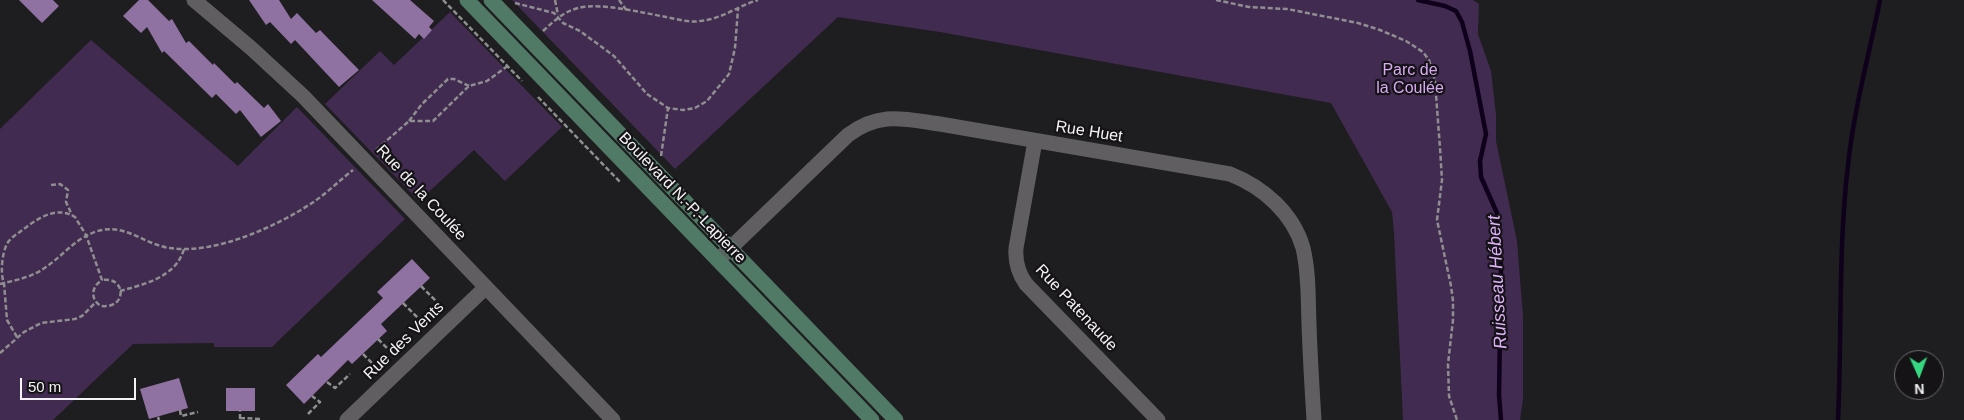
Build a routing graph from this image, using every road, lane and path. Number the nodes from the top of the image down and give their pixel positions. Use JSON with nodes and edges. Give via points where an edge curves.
{"nodes":[{"id":1,"x":194,"y":0,"type":"edge"},
{"id":2,"x":467,"y":0,"type":"edge"},
{"id":3,"x":491,"y":0,"type":"edge"},
{"id":4,"x":555,"y":0,"type":"edge"},
{"id":5,"x":619,"y":0,"type":"edge"},
{"id":6,"x":758,"y":0,"type":"edge"},
{"id":7,"x":1216,"y":0,"type":"edge"},
{"id":8,"x":511,"y":2,"type":"dead end"},
{"id":9,"x":738,"y":9,"type":"junction"},
{"id":10,"x":628,"y":11,"type":"junction"},
{"id":11,"x":558,"y":17,"type":"junction"},
{"id":12,"x":541,"y":33,"type":"dead end"},
{"id":13,"x":508,"y":67,"type":"dead end"},
{"id":14,"x":470,"y":86,"type":"junction"},
{"id":15,"x":668,"y":108,"type":"junction"},
{"id":16,"x":409,"y":121,"type":"junction"},
{"id":17,"x":1035,"y":141,"type":"junction"},
{"id":18,"x":373,"y":152,"type":"dead end"},
{"id":19,"x":661,"y":158,"type":"dead end"},
{"id":20,"x":358,"y":167,"type":"dead end"},
{"id":21,"x":51,"y":185,"type":"dead end"},
{"id":22,"x":68,"y":211,"type":"junction"},
{"id":23,"x":86,"y":235,"type":"junction"},
{"id":24,"x":731,"y":248,"type":"junction"},
{"id":25,"x":184,"y":250,"type":"junction"},
{"id":26,"x":718,"y":260,"type":"junction"},
{"id":27,"x":102,"y":280,"type":"junction"},
{"id":28,"x":4,"y":283,"type":"junction"},
{"id":29,"x":0,"y":284,"type":"edge"},
{"id":30,"x":421,"y":286,"type":"dead end"},
{"id":31,"x":486,"y":287,"type":"junction"},
{"id":32,"x":120,"y":291,"type":"junction"},
{"id":33,"x":96,"y":302,"type":"junction"},
{"id":34,"x":403,"y":303,"type":"dead end"},
{"id":35,"x":453,"y":318,"type":"junction"},
{"id":36,"x":435,"y":335,"type":"junction"},
{"id":37,"x":17,"y":337,"type":"junction"},
{"id":38,"x":378,"y":339,"type":"dead end"},
{"id":39,"x":0,"y":353,"type":"edge"},
{"id":40,"x":363,"y":354,"type":"dead end"},
{"id":41,"x":404,"y":365,"type":"junction"},
{"id":42,"x":350,"y":374,"type":"dead end"},
{"id":43,"x":388,"y":380,"type":"junction"},
{"id":44,"x":327,"y":382,"type":"dead end"},
{"id":45,"x":312,"y":396,"type":"dead end"},
{"id":46,"x":180,"y":410,"type":"dead end"},
{"id":47,"x":240,"y":410,"type":"dead end"},
{"id":48,"x":198,"y":412,"type":"dead end"},
{"id":49,"x":308,"y":414,"type":"dead end"},
{"id":50,"x":608,"y":418,"type":"edge"},
{"id":51,"x":240,"y":419,"type":"edge"},
{"id":52,"x":262,"y":419,"type":"edge"},
{"id":53,"x":347,"y":420,"type":"edge"},
{"id":54,"x":872,"y":420,"type":"edge"},
{"id":55,"x":896,"y":420,"type":"edge"},
{"id":56,"x":1158,"y":420,"type":"edge"},
{"id":57,"x":1314,"y":420,"type":"edge"},
{"id":58,"x":1457,"y":420,"type":"edge"}],
"edges":[{"from":1,"to":31,"type":"street","name":"Rue de la Coulée","via":[[303,96]]},
{"from":2,"to":26,"type":"street","name":"Boulevard N.-P.-Lapierre"},
{"from":3,"to":24,"type":"street","name":"Boulevard N.-P.-Lapierre"},
{"from":4,"to":11,"type":"path"},
{"from":5,"to":10,"type":"path"},
{"from":6,"to":9,"type":"path"},
{"from":7,"to":58,"type":"path","via":[[1358,23],[1406,41],[1429,60],[1435,82],[1442,180],[1437,220],[1453,301],[1449,396]]},
{"from":8,"to":11,"type":"path","via":[[549,11]]},
{"from":9,"to":10,"type":"path","via":[[699,22]]},
{"from":9,"to":15,"type":"path","via":[[732,65],[725,80],[701,106],[689,110]]},
{"from":10,"to":11,"type":"path","via":[[590,7]]},
{"from":11,"to":12,"type":"path"},
{"from":11,"to":15,"type":"path","via":[[614,56],[643,90]]},
{"from":13,"to":14,"type":"path","via":[[487,81]]},
{"from":14,"to":16,"type":"path","via":[[433,121]]},
{"from":14,"to":16,"type":"path","via":[[448,79]]},
{"from":15,"to":19,"type":"path"},
{"from":16,"to":18,"type":"path"},
{"from":17,"to":24,"type":"street","name":"Rue Huet","via":[[899,118],[874,120],[848,135]]},
{"from":17,"to":56,"type":"street","name":"Rue Patenaude","via":[[1017,241],[1020,273],[1026,284]]},
{"from":17,"to":57,"type":"street","name":"Rue Huet","via":[[1230,174],[1246,181],[1280,208],[1301,242],[1306,263]]},
{"from":20,"to":25,"type":"path","via":[[314,201],[263,229],[222,244]]},
{"from":21,"to":22,"type":"path","via":[[60,184],[68,190]]},
{"from":22,"to":23,"type":"path"},
{"from":22,"to":28,"type":"path","via":[[45,214],[11,238],[4,251]]},
{"from":23,"to":25,"type":"path","via":[[115,229],[160,246]]},
{"from":23,"to":27,"type":"path"},
{"from":23,"to":28,"type":"path","via":[[45,268],[28,277]]},
{"from":24,"to":26,"type":"street","name":"Rue Huet"},
{"from":24,"to":55,"type":"street","name":"Boulevard N.-P.-Lapierre"},
{"from":25,"to":32,"type":"path","via":[[182,259],[168,273]]},
{"from":26,"to":54,"type":"street","name":"Boulevard N.-P.-Lapierre"},
{"from":27,"to":32,"type":"path","via":[[118,284]]},
{"from":27,"to":33,"type":"path","via":[[94,286]]},
{"from":28,"to":29,"type":"path"},
{"from":28,"to":37,"type":"path","via":[[7,320]]},
{"from":30,"to":35,"type":"path"},
{"from":31,"to":35,"type":"street","name":"Rue des Vents"},
{"from":31,"to":50,"type":"street","name":"Rue de la Coulée"},
{"from":32,"to":33,"type":"path","via":[[115,305],[101,306]]},
{"from":33,"to":37,"type":"path","via":[[82,316],[41,323]]},
{"from":34,"to":36,"type":"path"},
{"from":35,"to":36,"type":"street","name":"Rue des Vents"},
{"from":36,"to":41,"type":"street","name":"Rue des Vents"},
{"from":37,"to":39,"type":"path"},
{"from":38,"to":41,"type":"path"},
{"from":40,"to":43,"type":"path"},
{"from":41,"to":43,"type":"street","name":"Rue des Vents"},
{"from":42,"to":44,"type":"path","via":[[335,388]]},
{"from":43,"to":53,"type":"street","name":"Rue des Vents"},
{"from":45,"to":49,"type":"path","via":[[320,402]]},
{"from":46,"to":48,"type":"path","via":[[181,416]]},
{"from":47,"to":51,"type":"path"},
{"from":51,"to":52,"type":"path"}]}
